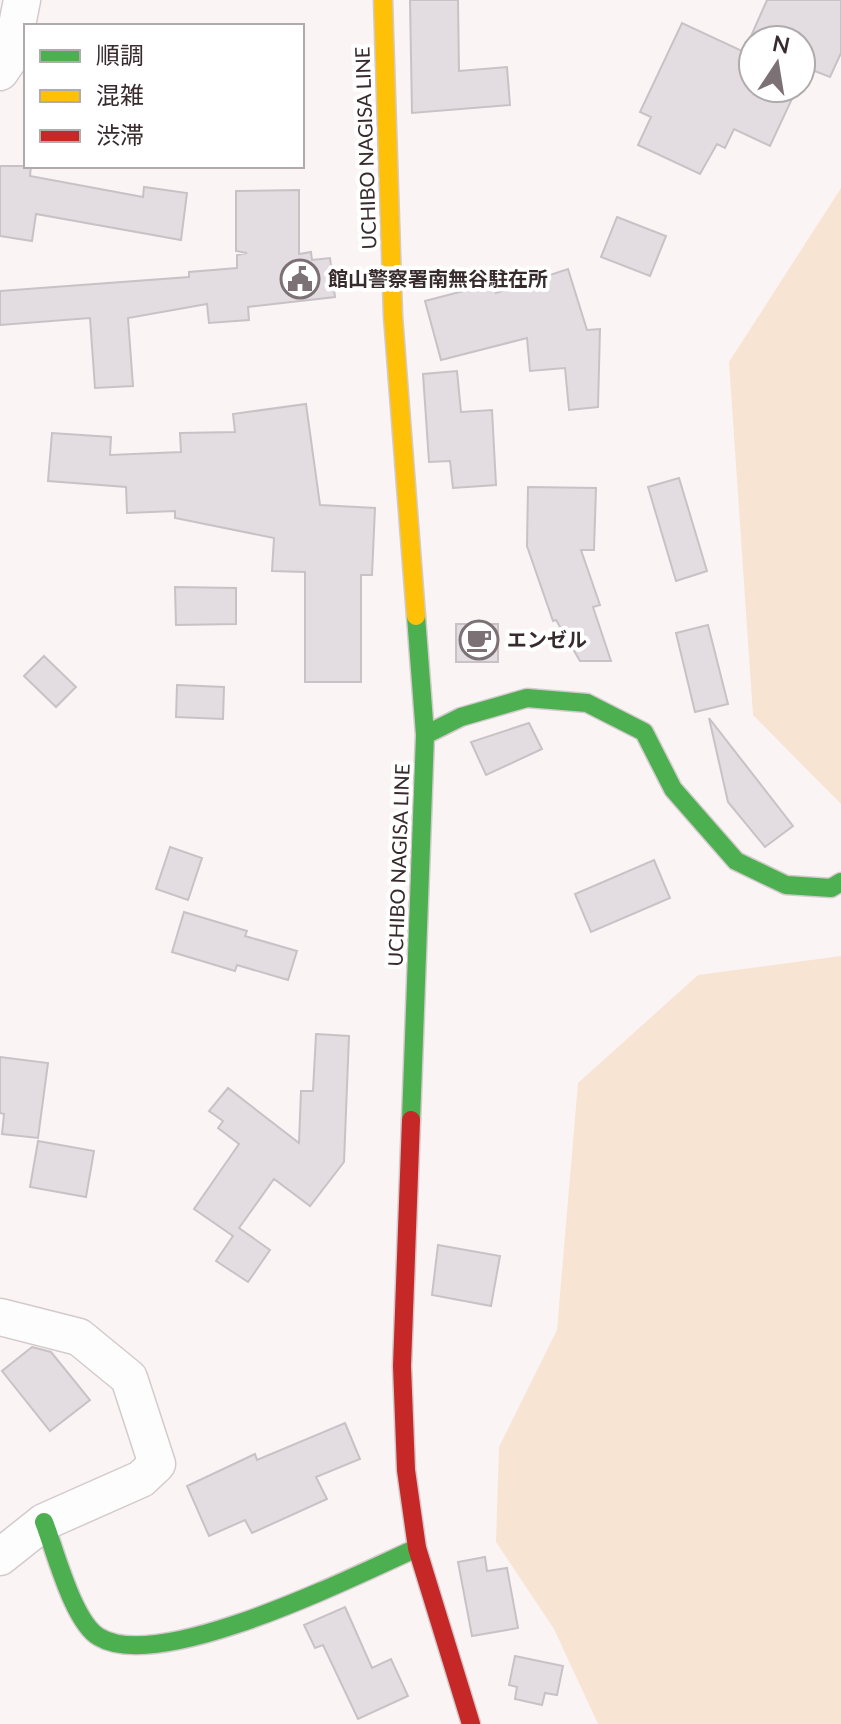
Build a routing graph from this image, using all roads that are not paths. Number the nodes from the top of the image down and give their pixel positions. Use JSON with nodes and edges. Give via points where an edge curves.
{"nodes":[{"id":1,"x":22,"y":0,"type":"edge"},
{"id":2,"x":383,"y":0,"type":"edge"},
{"id":3,"x":0,"y":72,"type":"edge"},
{"id":4,"x":425,"y":735,"type":"junction"},
{"id":5,"x":841,"y":882,"type":"edge"},
{"id":6,"x":0,"y":1317,"type":"edge"},
{"id":7,"x":44,"y":1522,"type":"junction"},
{"id":8,"x":417,"y":1548,"type":"junction"},
{"id":9,"x":0,"y":1557,"type":"edge"},
{"id":10,"x":471,"y":1724,"type":"edge"}],
"edges":[{"from":1,"to":3,"type":"street","via":[[11,56]]},
{"from":2,"to":4,"type":"main road","name":"UCHIBO NAGISA LINE","via":[[393,316]]},
{"from":4,"to":5,"type":"main road","via":[[461,717],[527,698],[587,703],[644,732],[673,789],[736,861],[786,885],[831,888]]},
{"from":4,"to":8,"type":"main road","name":"UCHIBO NAGISA LINE","via":[[402,1366],[406,1470]]},
{"from":6,"to":7,"type":"street","via":[[79,1337],[129,1378],[157,1464],[141,1479]]},
{"from":7,"to":8,"type":"main road","via":[[83,1617],[100,1638],[128,1645],[165,1645],[209,1635]]},
{"from":7,"to":9,"type":"street"},
{"from":8,"to":10,"type":"main road","name":"UCHIBO NAGISA LINE"}]}
